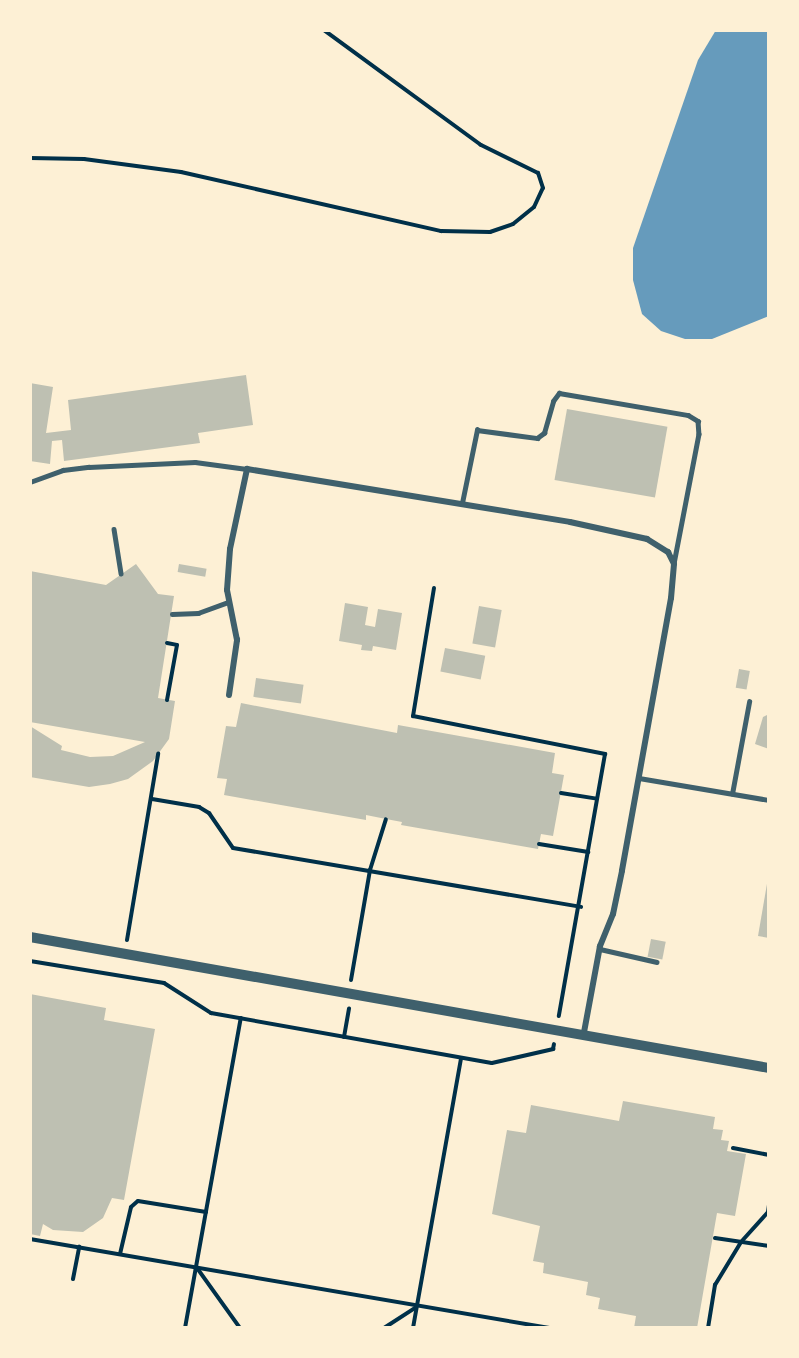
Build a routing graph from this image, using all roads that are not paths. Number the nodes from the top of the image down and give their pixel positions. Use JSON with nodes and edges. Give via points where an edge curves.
{"nodes":[{"id":1,"x":247,"y":469,"type":"junction"},
{"id":2,"x":30,"y":482,"type":"edge"},
{"id":3,"x":462,"y":503,"type":"junction"},
{"id":4,"x":114,"y":529,"type":"dead end"},
{"id":5,"x":675,"y":564,"type":"junction"},
{"id":6,"x":121,"y":573,"type":"dead end"},
{"id":7,"x":228,"y":602,"type":"junction"},
{"id":8,"x":172,"y":614,"type":"dead end"},
{"id":9,"x":229,"y":695,"type":"dead end"},
{"id":10,"x":749,"y":702,"type":"dead end"},
{"id":11,"x":639,"y":778,"type":"junction"},
{"id":12,"x":732,"y":794,"type":"junction"},
{"id":13,"x":769,"y":800,"type":"edge"},
{"id":14,"x":30,"y":937,"type":"edge"},
{"id":15,"x":600,"y":949,"type":"junction"},
{"id":16,"x":657,"y":962,"type":"dead end"},
{"id":17,"x":584,"y":1032,"type":"junction"},
{"id":18,"x":769,"y":1068,"type":"edge"}],
"edges":[{"from":1,"to":2,"type":"lane","via":[[195,462],[89,467],[63,470]]},
{"from":1,"to":3,"type":"street"},
{"from":1,"to":7,"type":"street","via":[[230,549]]},
{"from":3,"to":5,"type":"street","via":[[647,539],[668,552]]},
{"from":3,"to":5,"type":"lane","via":[[477,430],[537,438],[544,433],[553,401],[560,393],[688,414],[698,421],[699,434]]},
{"from":4,"to":6,"type":"lane"},
{"from":5,"to":11,"type":"street"},
{"from":7,"to":8,"type":"lane","via":[[198,613]]},
{"from":7,"to":9,"type":"street","via":[[237,640]]},
{"from":10,"to":12,"type":"lane"},
{"from":11,"to":12,"type":"lane"},
{"from":11,"to":15,"type":"street","via":[[613,914]]},
{"from":12,"to":13,"type":"lane"},
{"from":14,"to":17,"type":"street"},
{"from":15,"to":16,"type":"lane"},
{"from":15,"to":17,"type":"street"},
{"from":17,"to":18,"type":"street"}]}
